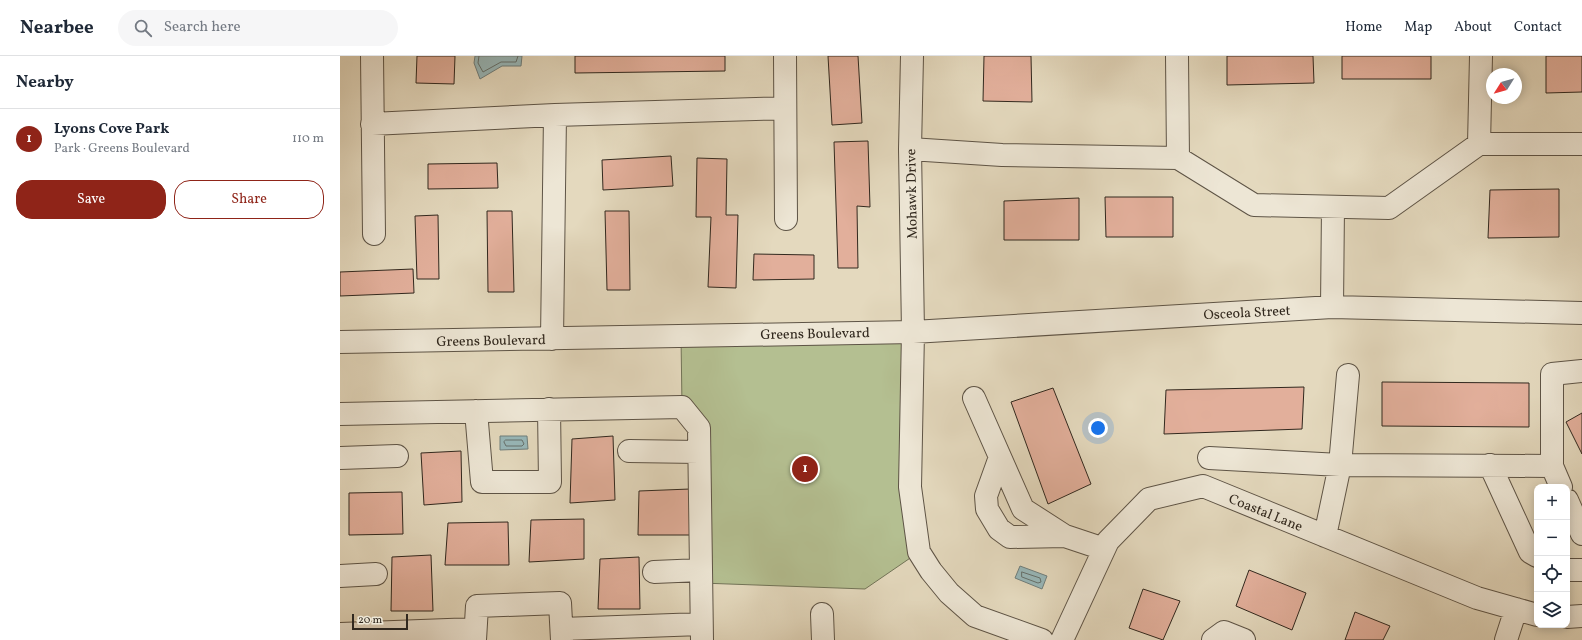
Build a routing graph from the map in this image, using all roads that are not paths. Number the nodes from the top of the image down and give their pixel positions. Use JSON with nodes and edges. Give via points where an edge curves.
{"nodes":[{"id":1,"x":372,"y":56,"type":"edge"},
{"id":2,"x":785,"y":56,"type":"edge"},
{"id":3,"x":912,"y":56,"type":"edge"},
{"id":4,"x":1177,"y":56,"type":"edge"},
{"id":5,"x":1481,"y":56,"type":"edge"},
{"id":6,"x":785,"y":108,"type":"junction"},
{"id":7,"x":555,"y":115,"type":"junction"},
{"id":8,"x":372,"y":124,"type":"junction"},
{"id":9,"x":1479,"y":144,"type":"junction"},
{"id":10,"x":1582,"y":144,"type":"edge"},
{"id":11,"x":910,"y":149,"type":"junction"},
{"id":12,"x":1178,"y":158,"type":"junction"},
{"id":13,"x":1333,"y":207,"type":"junction"},
{"id":14,"x":786,"y":219,"type":"dead end"},
{"id":15,"x":374,"y":234,"type":"dead end"},
{"id":16,"x":1332,"y":307,"type":"junction"},
{"id":17,"x":1582,"y":313,"type":"edge"},
{"id":18,"x":913,"y":332,"type":"junction"},
{"id":19,"x":552,"y":339,"type":"junction"},
{"id":20,"x":340,"y":342,"type":"edge"},
{"id":21,"x":1582,"y":371,"type":"edge"},
{"id":22,"x":1348,"y":375,"type":"dead end"},
{"id":23,"x":974,"y":398,"type":"dead end"},
{"id":24,"x":549,"y":409,"type":"junction"},
{"id":25,"x":476,"y":411,"type":"junction"},
{"id":26,"x":340,"y":414,"type":"edge"},
{"id":27,"x":629,"y":451,"type":"dead end"},
{"id":28,"x":699,"y":452,"type":"junction"},
{"id":29,"x":397,"y":456,"type":"dead end"},
{"id":30,"x":1000,"y":457,"type":"junction"},
{"id":31,"x":340,"y":458,"type":"edge"},
{"id":32,"x":1209,"y":458,"type":"dead end"},
{"id":33,"x":1340,"y":465,"type":"junction"},
{"id":34,"x":1490,"y":465,"type":"junction"},
{"id":35,"x":1552,"y":466,"type":"junction"},
{"id":36,"x":1560,"y":484,"type":"edge"},
{"id":37,"x":1570,"y":507,"type":"edge"},
{"id":38,"x":1582,"y":534,"type":"edge"},
{"id":39,"x":1065,"y":536,"type":"junction"},
{"id":40,"x":1325,"y":536,"type":"junction"},
{"id":41,"x":1104,"y":549,"type":"junction"},
{"id":42,"x":1534,"y":554,"type":"edge"},
{"id":43,"x":701,"y":570,"type":"junction"},
{"id":44,"x":1570,"y":570,"type":"edge"},
{"id":45,"x":1582,"y":570,"type":"edge"},
{"id":46,"x":654,"y":572,"type":"dead end"},
{"id":47,"x":376,"y":574,"type":"dead end"},
{"id":48,"x":340,"y":576,"type":"edge"},
{"id":49,"x":1516,"y":609,"type":"junction"},
{"id":50,"x":822,"y":614,"type":"dead end"},
{"id":51,"x":1534,"y":614,"type":"edge"},
{"id":52,"x":1582,"y":616,"type":"edge"},
{"id":53,"x":1570,"y":617,"type":"edge"},
{"id":54,"x":701,"y":632,"type":"edge"},
{"id":55,"x":340,"y":634,"type":"edge"},
{"id":56,"x":475,"y":635,"type":"edge"},
{"id":57,"x":562,"y":635,"type":"edge"},
{"id":58,"x":823,"y":640,"type":"edge"},
{"id":59,"x":1042,"y":640,"type":"edge"},
{"id":60,"x":1062,"y":640,"type":"edge"},
{"id":61,"x":1213,"y":640,"type":"edge"},
{"id":62,"x":1244,"y":640,"type":"edge"},
{"id":63,"x":1506,"y":640,"type":"edge"}],
"edges":[{"from":1,"to":8,"type":"street"},
{"from":2,"to":6,"type":"street"},
{"from":3,"to":11,"type":"street","name":"Mohawk Drive"},
{"from":4,"to":12,"type":"street"},
{"from":5,"to":9,"type":"street"},
{"from":6,"to":7,"type":"street"},
{"from":6,"to":14,"type":"street"},
{"from":7,"to":8,"type":"street"},
{"from":7,"to":19,"type":"street"},
{"from":8,"to":15,"type":"street"},
{"from":9,"to":10,"type":"street"},
{"from":9,"to":13,"type":"street","via":[[1389,208]]},
{"from":11,"to":12,"type":"street","via":[[1002,155]]},
{"from":11,"to":18,"type":"street","name":"Mohawk Drive"},
{"from":12,"to":13,"type":"street","via":[[1254,205]]},
{"from":13,"to":16,"type":"street"},
{"from":16,"to":17,"type":"street","name":"Osceola Street"},
{"from":16,"to":18,"type":"street","name":"Osceola Street"},
{"from":18,"to":19,"type":"street","name":"Greens Boulevard"},
{"from":18,"to":59,"type":"street","via":[[910,487],[919,552],[949,593],[975,616]]},
{"from":19,"to":20,"type":"street","name":"Greens Boulevard"},
{"from":21,"to":35,"type":"street","via":[[1552,374]]},
{"from":22,"to":33,"type":"street"},
{"from":23,"to":30,"type":"street"},
{"from":24,"to":25,"type":"street"},
{"from":24,"to":25,"type":"street","via":[[550,482],[482,482]]},
{"from":24,"to":28,"type":"street","via":[[682,407],[699,428]]},
{"from":25,"to":26,"type":"street"},
{"from":27,"to":28,"type":"street"},
{"from":28,"to":43,"type":"street"},
{"from":29,"to":31,"type":"street"},
{"from":30,"to":39,"type":"street","via":[[1023,509]]},
{"from":30,"to":39,"type":"street","via":[[986,496],[987,509],[1000,529],[1010,537]]},
{"from":32,"to":33,"type":"street"},
{"from":33,"to":34,"type":"street"},
{"from":33,"to":40,"type":"street"},
{"from":34,"to":35,"type":"street"},
{"from":34,"to":42,"type":"street","via":[[1530,552]]},
{"from":35,"to":36,"type":"street"},
{"from":37,"to":38,"type":"street"},
{"from":39,"to":41,"type":"street"},
{"from":40,"to":41,"type":"street","name":"Coastal Lane","via":[[1203,486],[1149,499],[1108,541]]},
{"from":40,"to":49,"type":"street","name":"Coastal Lane","via":[[1476,598]]},
{"from":41,"to":60,"type":"street","name":"Coastal Lane"},
{"from":43,"to":46,"type":"street"},
{"from":43,"to":54,"type":"street"},
{"from":44,"to":45,"type":"street"},
{"from":47,"to":48,"type":"street"},
{"from":49,"to":51,"type":"street","name":"Coastal Lane"},
{"from":49,"to":63,"type":"street"},
{"from":50,"to":58,"type":"street"},
{"from":52,"to":53,"type":"street"},
{"from":54,"to":57,"type":"street"},
{"from":55,"to":56,"type":"street"},
{"from":56,"to":57,"type":"street","via":[[477,606],[560,603]]},
{"from":61,"to":62,"type":"street","via":[[1224,632]]}]}
